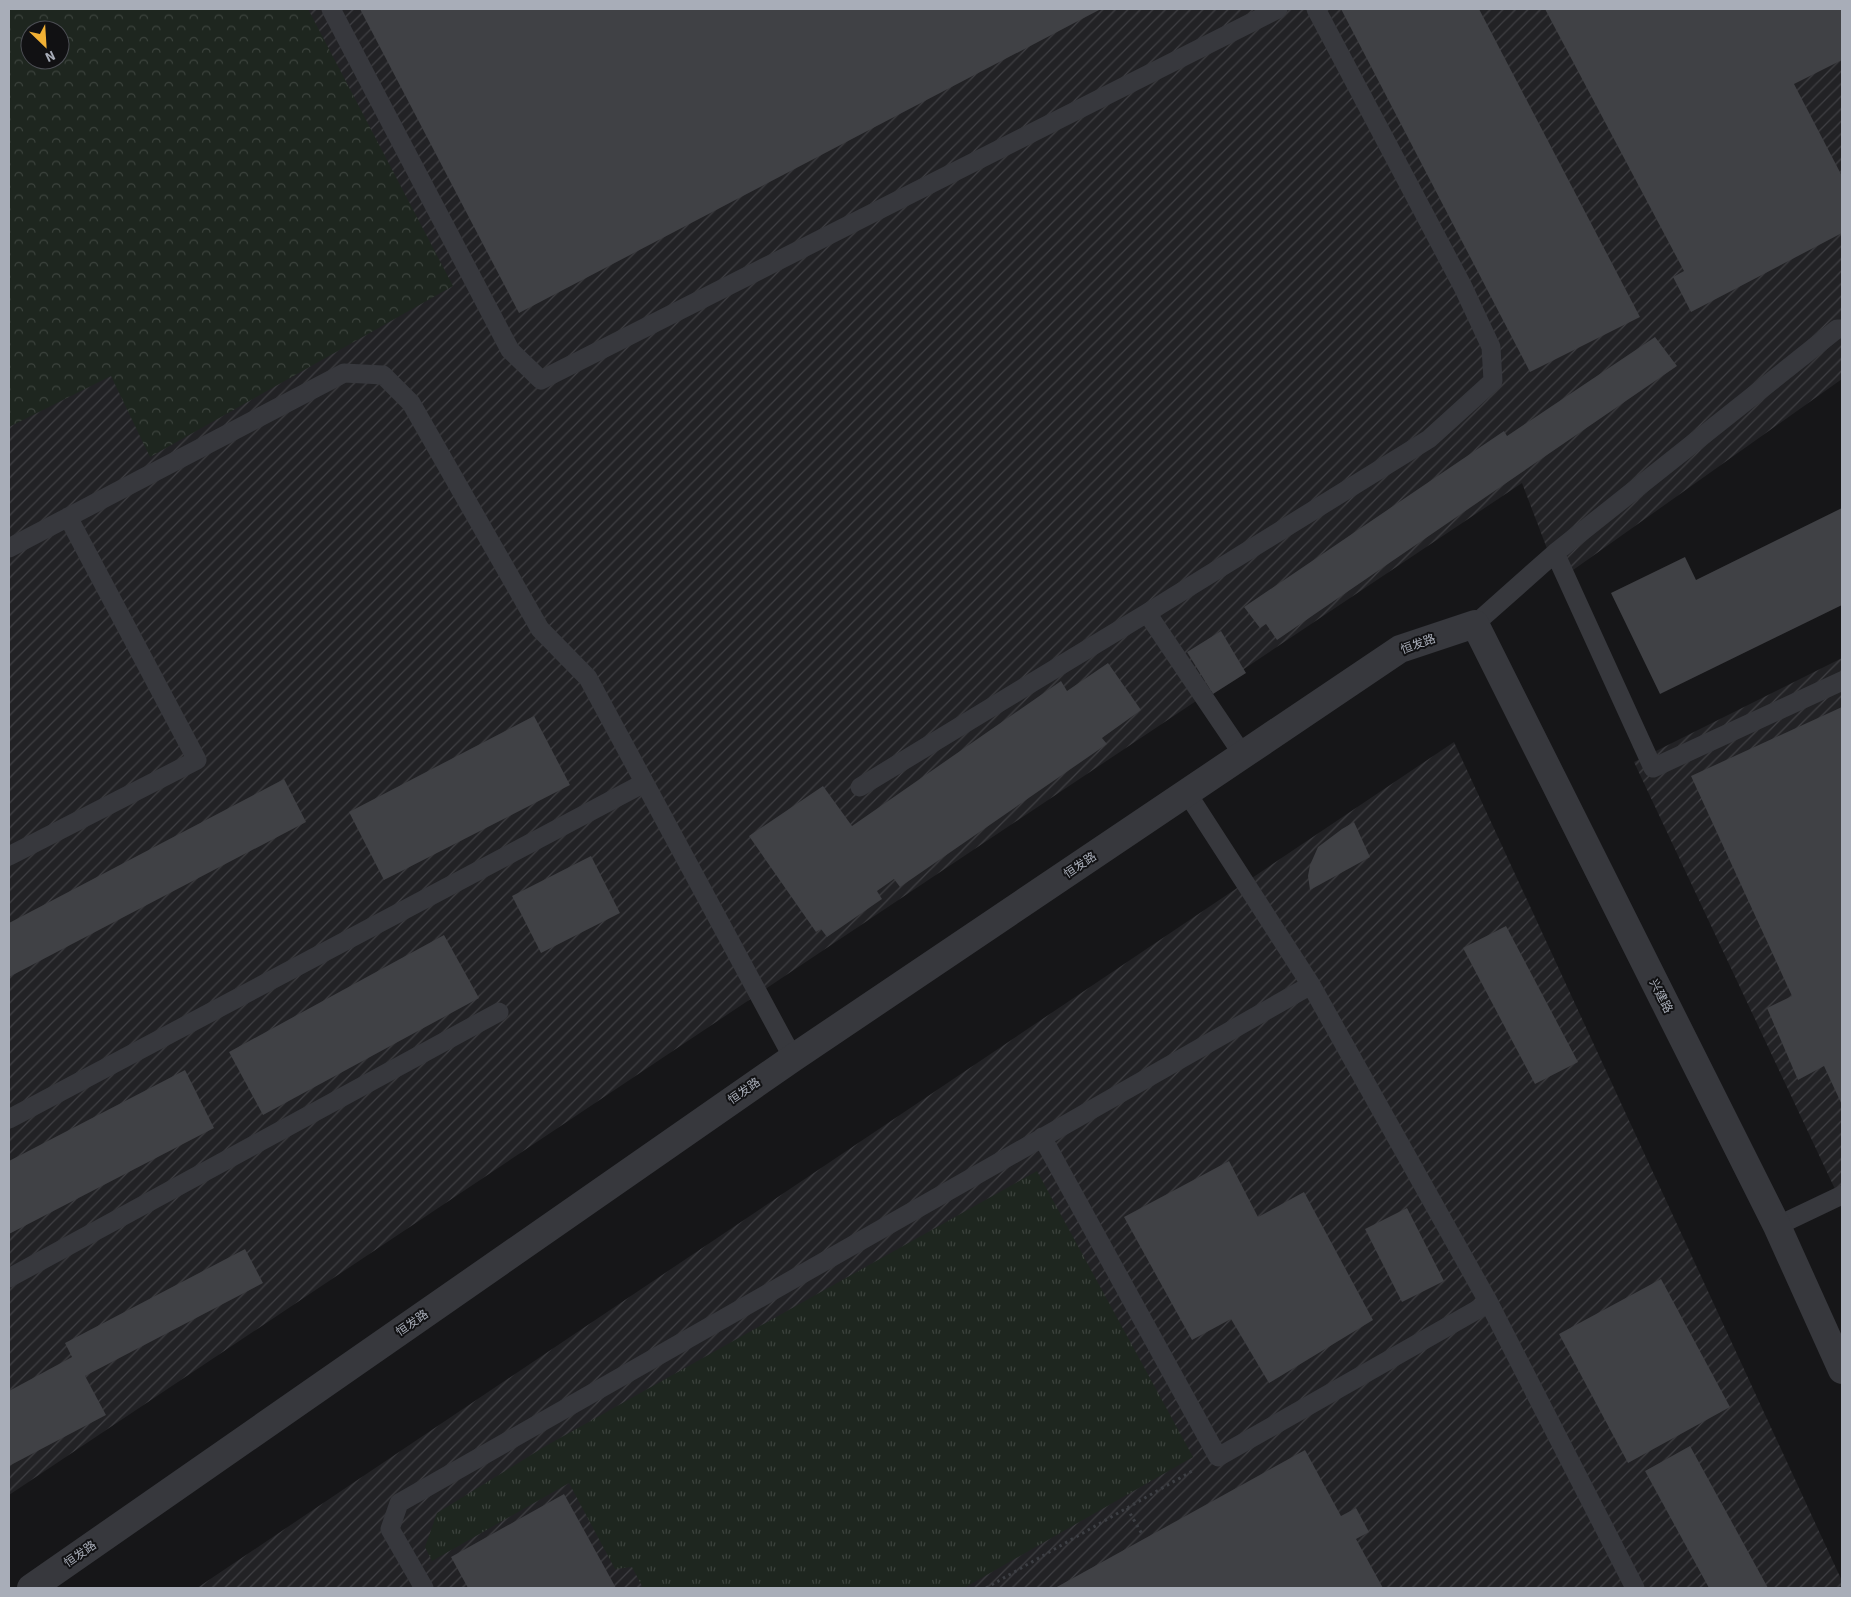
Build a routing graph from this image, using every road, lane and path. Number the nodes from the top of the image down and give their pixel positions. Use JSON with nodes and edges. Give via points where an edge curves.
{"nodes":[{"id":1,"x":331,"y":9,"type":"edge"},
{"id":2,"x":1278,"y":9,"type":"edge"},
{"id":3,"x":1316,"y":9,"type":"edge"},
{"id":4,"x":1842,"y":329,"type":"edge"},
{"id":5,"x":68,"y":517,"type":"junction"},
{"id":6,"x":9,"y":548,"type":"edge"},
{"id":7,"x":1555,"y":554,"type":"junction"},
{"id":8,"x":1148,"y":613,"type":"junction"},
{"id":9,"x":1475,"y":624,"type":"junction"},
{"id":10,"x":1842,"y":681,"type":"edge"},
{"id":11,"x":1242,"y":755,"type":"junction"},
{"id":12,"x":644,"y":783,"type":"junction"},
{"id":13,"x":860,"y":787,"type":"dead end"},
{"id":14,"x":1187,"y":793,"type":"junction"},
{"id":15,"x":9,"y":856,"type":"edge"},
{"id":16,"x":1311,"y":985,"type":"junction"},
{"id":17,"x":499,"y":1012,"type":"dead end"},
{"id":18,"x":792,"y":1058,"type":"junction"},
{"id":19,"x":9,"y":1119,"type":"edge"},
{"id":20,"x":1042,"y":1137,"type":"junction"},
{"id":21,"x":1842,"y":1195,"type":"edge"},
{"id":22,"x":1777,"y":1226,"type":"junction"},
{"id":23,"x":9,"y":1278,"type":"edge"},
{"id":24,"x":1489,"y":1304,"type":"junction"},
{"id":25,"x":1842,"y":1370,"type":"edge"},
{"id":26,"x":1218,"y":1457,"type":"junction"},
{"id":27,"x":1127,"y":1508,"type":"junction"},
{"id":28,"x":1142,"y":1534,"type":"dead end"},
{"id":29,"x":30,"y":1588,"type":"edge"},
{"id":30,"x":424,"y":1588,"type":"edge"},
{"id":31,"x":986,"y":1588,"type":"edge"},
{"id":32,"x":1635,"y":1588,"type":"edge"}],
"edges":[{"from":1,"to":2,"type":"lane","via":[[510,350],[541,380]]},
{"from":3,"to":8,"type":"lane","via":[[1491,347],[1493,381],[1428,439]]},
{"from":4,"to":7,"type":"lane","via":[[1837,329]]},
{"from":5,"to":6,"type":"lane"},
{"from":5,"to":12,"type":"lane","via":[[344,373],[383,375],[411,403],[540,629],[588,678]]},
{"from":5,"to":15,"type":"lane","via":[[197,760]]},
{"from":7,"to":9,"type":"lane"},
{"from":7,"to":10,"type":"lane","via":[[1653,768]]},
{"from":8,"to":11,"type":"lane"},
{"from":8,"to":13,"type":"lane"},
{"from":9,"to":11,"type":"street","name":"恒发路","via":[[1400,649]]},
{"from":9,"to":22,"type":"street","name":"兴建路"},
{"from":11,"to":14,"type":"street","name":"恒发路"},
{"from":12,"to":18,"type":"lane"},
{"from":12,"to":19,"type":"lane"},
{"from":14,"to":16,"type":"lane"},
{"from":14,"to":18,"type":"street","name":"恒发路"},
{"from":16,"to":20,"type":"lane"},
{"from":16,"to":24,"type":"lane"},
{"from":17,"to":23,"type":"lane"},
{"from":18,"to":29,"type":"street","name":"恒发路"},
{"from":20,"to":26,"type":"lane"},
{"from":20,"to":30,"type":"lane","via":[[399,1503],[390,1529]]},
{"from":21,"to":22,"type":"lane"},
{"from":22,"to":25,"type":"street","name":"兴建路"},
{"from":24,"to":26,"type":"lane"},
{"from":24,"to":32,"type":"lane"},
{"from":26,"to":27,"type":"path"},
{"from":27,"to":28,"type":"path"},
{"from":27,"to":31,"type":"path"}]}
